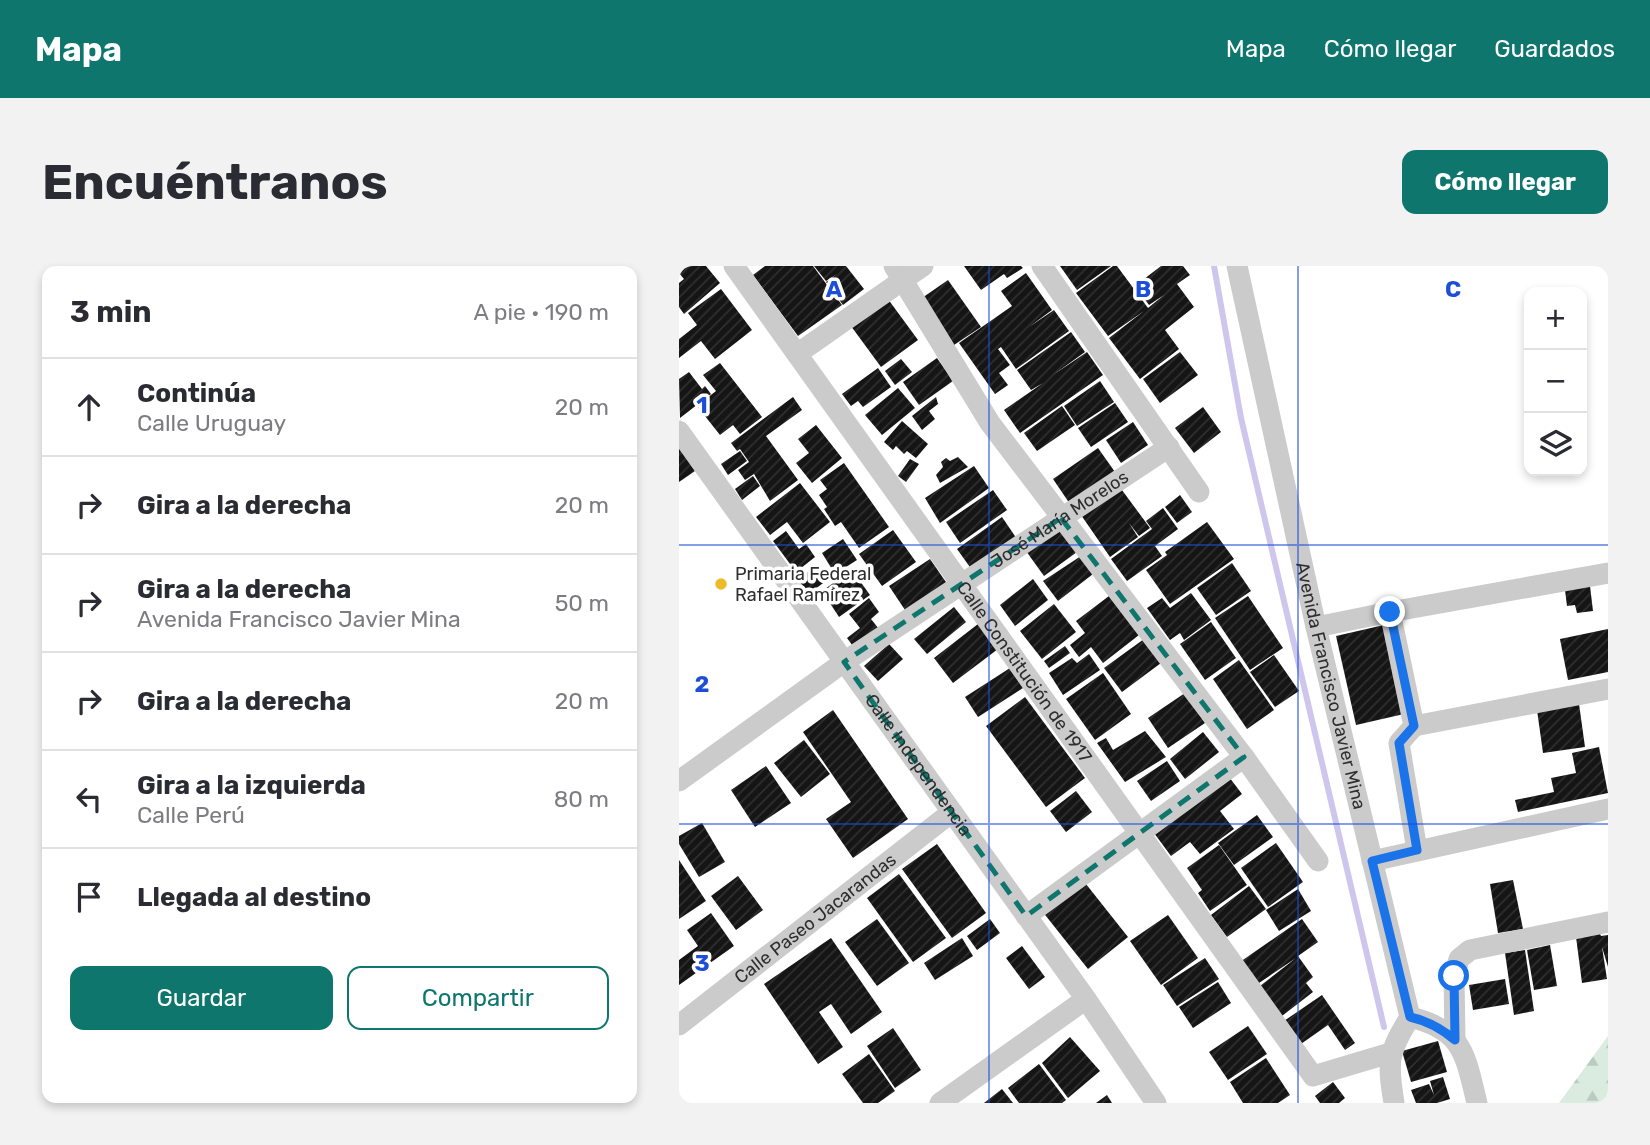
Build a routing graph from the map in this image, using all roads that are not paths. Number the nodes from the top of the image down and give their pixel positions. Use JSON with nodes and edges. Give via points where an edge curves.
{"nodes":[{"id":1,"x":734,"y":266,"type":"edge"},
{"id":2,"x":923,"y":266,"type":"edge"},
{"id":3,"x":1042,"y":266,"type":"edge"},
{"id":4,"x":1237,"y":266,"type":"edge"},
{"id":5,"x":898,"y":272,"type":"edge"},
{"id":6,"x":797,"y":354,"type":"junction"},
{"id":7,"x":679,"y":431,"type":"edge"},
{"id":8,"x":1169,"y":447,"type":"junction"},
{"id":9,"x":1199,"y":492,"type":"dead end"},
{"id":10,"x":1061,"y":518,"type":"junction"},
{"id":11,"x":1608,"y":573,"type":"edge"},
{"id":12,"x":961,"y":583,"type":"junction"},
{"id":13,"x":1390,"y":612,"type":"junction"},
{"id":14,"x":1316,"y":627,"type":"junction"},
{"id":15,"x":844,"y":662,"type":"junction"},
{"id":16,"x":1608,"y":689,"type":"edge"},
{"id":17,"x":1414,"y":726,"type":"junction"},
{"id":18,"x":1244,"y":757,"type":"junction"},
{"id":19,"x":679,"y":781,"type":"edge"},
{"id":20,"x":1608,"y":809,"type":"edge"},
{"id":21,"x":952,"y":813,"type":"junction"},
{"id":22,"x":1140,"y":833,"type":"junction"},
{"id":23,"x":1417,"y":850,"type":"junction"},
{"id":24,"x":1318,"y":861,"type":"dead end"},
{"id":25,"x":1372,"y":861,"type":"junction"},
{"id":26,"x":1026,"y":916,"type":"junction"},
{"id":27,"x":1608,"y":922,"type":"edge"},
{"id":28,"x":1086,"y":999,"type":"junction"},
{"id":29,"x":1410,"y":1017,"type":"junction"},
{"id":30,"x":679,"y":1025,"type":"edge"},
{"id":31,"x":1455,"y":1040,"type":"junction"},
{"id":32,"x":1390,"y":1053,"type":"junction"},
{"id":33,"x":940,"y":1103,"type":"edge"},
{"id":34,"x":1156,"y":1103,"type":"edge"},
{"id":35,"x":1394,"y":1103,"type":"edge"},
{"id":36,"x":1476,"y":1103,"type":"edge"}],
"edges":[{"from":1,"to":6,"type":"street","name":"Calle Constitución de 1917"},
{"from":2,"to":5,"type":"street"},
{"from":3,"to":8,"type":"street"},
{"from":4,"to":14,"type":"street","name":"Avenida Francisco Javier Mina"},
{"from":5,"to":6,"type":"street"},
{"from":5,"to":10,"type":"street","via":[[991,423]]},
{"from":6,"to":12,"type":"street","name":"Calle Constitución de 1917"},
{"from":7,"to":15,"type":"street","name":"Calle Independencia"},
{"from":8,"to":9,"type":"street"},
{"from":8,"to":10,"type":"street","name":"José María Morelos"},
{"from":10,"to":12,"type":"street","name":"José María Morelos"},
{"from":10,"to":18,"type":"street"},
{"from":11,"to":13,"type":"street"},
{"from":12,"to":15,"type":"street","name":"José María Morelos"},
{"from":12,"to":22,"type":"street","name":"Calle Constitución de 1917"},
{"from":13,"to":14,"type":"street"},
{"from":13,"to":17,"type":"street"},
{"from":14,"to":25,"type":"street","name":"Avenida Francisco Javier Mina"},
{"from":15,"to":19,"type":"street","name":"José María Morelos"},
{"from":15,"to":21,"type":"street","name":"Calle Independencia"},
{"from":16,"to":17,"type":"street"},
{"from":17,"to":23,"type":"street","via":[[1399,743]]},
{"from":18,"to":22,"type":"street"},
{"from":18,"to":24,"type":"street"},
{"from":20,"to":23,"type":"street"},
{"from":21,"to":26,"type":"street","name":"Calle Independencia"},
{"from":21,"to":30,"type":"street","name":"Calle Paseo Jacarandas"},
{"from":22,"to":26,"type":"street"},
{"from":22,"to":32,"type":"street","name":"Calle Constitución de 1917","via":[[1313,1076]]},
{"from":23,"to":25,"type":"street"},
{"from":25,"to":29,"type":"street","name":"Avenida Francisco Javier Mina"},
{"from":26,"to":28,"type":"street","name":"Calle Independencia"},
{"from":27,"to":31,"type":"street","via":[[1470,950],[1458,959]]},
{"from":28,"to":33,"type":"street"},
{"from":28,"to":34,"type":"street","name":"Calle Independencia"},
{"from":29,"to":31,"type":"street"},
{"from":29,"to":32,"type":"street"},
{"from":31,"to":36,"type":"street","via":[[1465,1055]]},
{"from":32,"to":35,"type":"street"}]}
